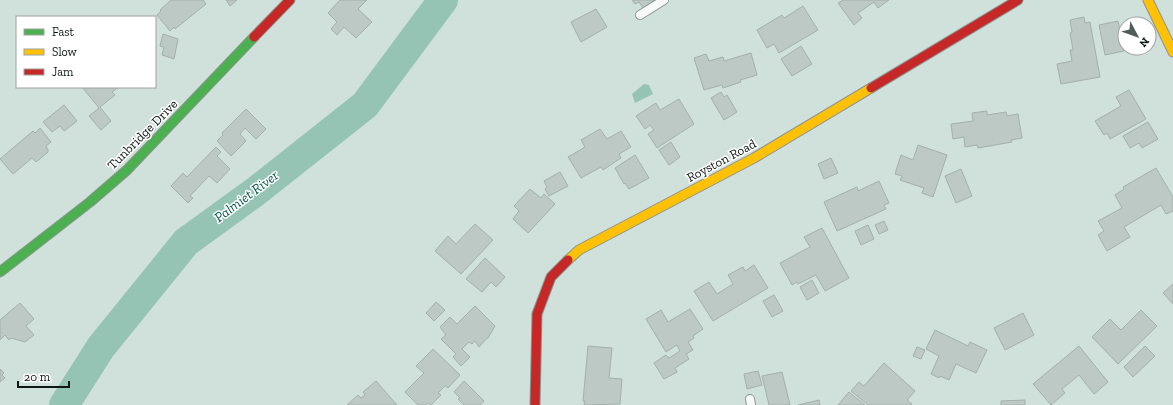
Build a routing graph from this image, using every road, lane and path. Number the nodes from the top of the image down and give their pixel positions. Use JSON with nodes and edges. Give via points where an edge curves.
{"nodes":[{"id":1,"x":290,"y":0,"type":"edge"},
{"id":2,"x":664,"y":0,"type":"edge"},
{"id":3,"x":1018,"y":0,"type":"edge"},
{"id":4,"x":1148,"y":0,"type":"edge"},
{"id":5,"x":640,"y":14,"type":"dead end"},
{"id":6,"x":1173,"y":52,"type":"edge"},
{"id":7,"x":0,"y":272,"type":"edge"},
{"id":8,"x":535,"y":405,"type":"edge"}],
"edges":[{"from":1,"to":7,"type":"street","name":"Tunbridge Drive","via":[[127,170]]},
{"from":2,"to":5,"type":"lane"},
{"from":3,"to":8,"type":"street","name":"Royston Road","via":[[754,158],[579,250],[551,277],[537,314]]},
{"from":4,"to":6,"type":"street"}]}
